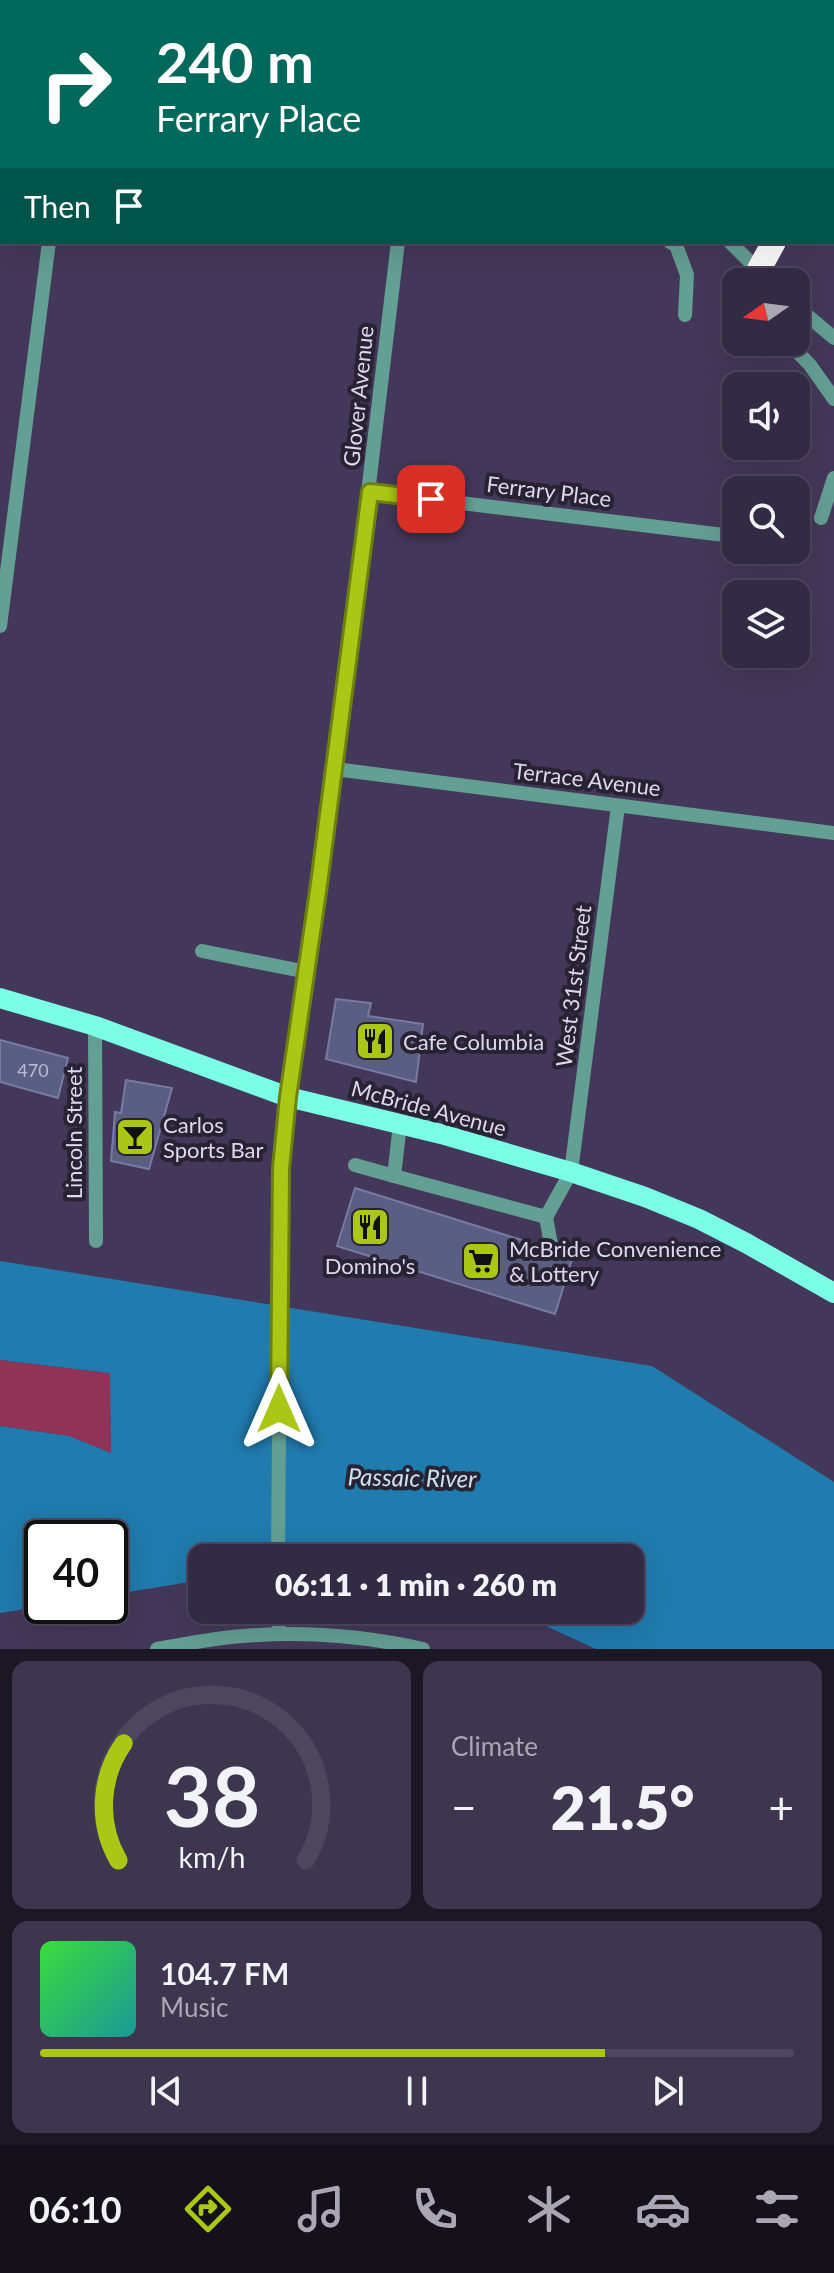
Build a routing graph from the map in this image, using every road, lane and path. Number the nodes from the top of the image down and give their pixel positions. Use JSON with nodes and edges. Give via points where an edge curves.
{"nodes":[{"id":1,"x":49,"y":244,"type":"edge"},
{"id":2,"x":398,"y":244,"type":"edge"},
{"id":3,"x":675,"y":244,"type":"edge"},
{"id":4,"x":732,"y":244,"type":"edge"},
{"id":5,"x":773,"y":244,"type":"edge"},
{"id":6,"x":755,"y":268,"type":"edge"},
{"id":7,"x":767,"y":268,"type":"edge"},
{"id":8,"x":685,"y":315,"type":"dead end"},
{"id":9,"x":810,"y":318,"type":"edge"},
{"id":10,"x":834,"y":338,"type":"edge"},
{"id":11,"x":801,"y":356,"type":"edge"},
{"id":12,"x":834,"y":399,"type":"edge"},
{"id":13,"x":834,"y":478,"type":"edge"},
{"id":14,"x":370,"y":492,"type":"junction"},
{"id":15,"x":821,"y":518,"type":"dead end"},
{"id":16,"x":722,"y":535,"type":"edge"},
{"id":17,"x":0,"y":626,"type":"edge"},
{"id":18,"x":335,"y":769,"type":"junction"},
{"id":19,"x":618,"y":806,"type":"junction"},
{"id":20,"x":834,"y":833,"type":"edge"},
{"id":21,"x":202,"y":951,"type":"dead end"},
{"id":22,"x":307,"y":972,"type":"junction"},
{"id":23,"x":0,"y":998,"type":"edge"},
{"id":24,"x":95,"y":1026,"type":"junction"},
{"id":25,"x":288,"y":1097,"type":"junction"},
{"id":26,"x":400,"y":1124,"type":"junction"},
{"id":27,"x":355,"y":1165,"type":"dead end"},
{"id":28,"x":571,"y":1172,"type":"junction"},
{"id":29,"x":394,"y":1176,"type":"junction"},
{"id":30,"x":546,"y":1217,"type":"junction"},
{"id":31,"x":96,"y":1241,"type":"dead end"},
{"id":32,"x":552,"y":1250,"type":"dead end"},
{"id":33,"x":834,"y":1293,"type":"edge"},
{"id":34,"x":278,"y":1544,"type":"edge"},
{"id":35,"x":279,"y":1624,"type":"edge"},
{"id":36,"x":279,"y":1633,"type":"junction"},
{"id":37,"x":157,"y":1649,"type":"edge"},
{"id":38,"x":423,"y":1649,"type":"edge"}],
"edges":[{"from":1,"to":17,"type":"street"},
{"from":2,"to":14,"type":"street","name":"Glover Avenue"},
{"from":3,"to":8,"type":"street","via":[[687,275]]},
{"from":4,"to":6,"type":"street"},
{"from":5,"to":7,"type":"highway"},
{"from":9,"to":10,"type":"street"},
{"from":11,"to":12,"type":"street"},
{"from":13,"to":15,"type":"street"},
{"from":14,"to":16,"type":"street","name":"Ferrary Place"},
{"from":14,"to":18,"type":"street","name":"Glover Avenue"},
{"from":18,"to":19,"type":"street","name":"Terrace Avenue"},
{"from":18,"to":22,"type":"street","name":"Glover Avenue"},
{"from":19,"to":20,"type":"street","name":"Terrace Avenue"},
{"from":19,"to":28,"type":"street","name":"West 31st Street"},
{"from":21,"to":22,"type":"street"},
{"from":22,"to":25,"type":"street","name":"Glover Avenue"},
{"from":23,"to":24,"type":"main road","name":"McBride Avenue"},
{"from":24,"to":25,"type":"main road","name":"McBride Avenue"},
{"from":24,"to":31,"type":"street","name":"Lincoln Street"},
{"from":25,"to":26,"type":"main road","name":"McBride Avenue"},
{"from":25,"to":34,"type":"street","name":"Glover Avenue","via":[[281,1168]]},
{"from":26,"to":28,"type":"main road","name":"McBride Avenue"},
{"from":26,"to":29,"type":"street"},
{"from":27,"to":29,"type":"street"},
{"from":28,"to":30,"type":"street"},
{"from":28,"to":33,"type":"main road","name":"McBride Avenue","via":[[699,1219]]},
{"from":29,"to":30,"type":"street"},
{"from":30,"to":32,"type":"street"},
{"from":35,"to":36,"type":"street"},
{"from":36,"to":37,"type":"street"},
{"from":36,"to":38,"type":"street","via":[[381,1640]]}]}
